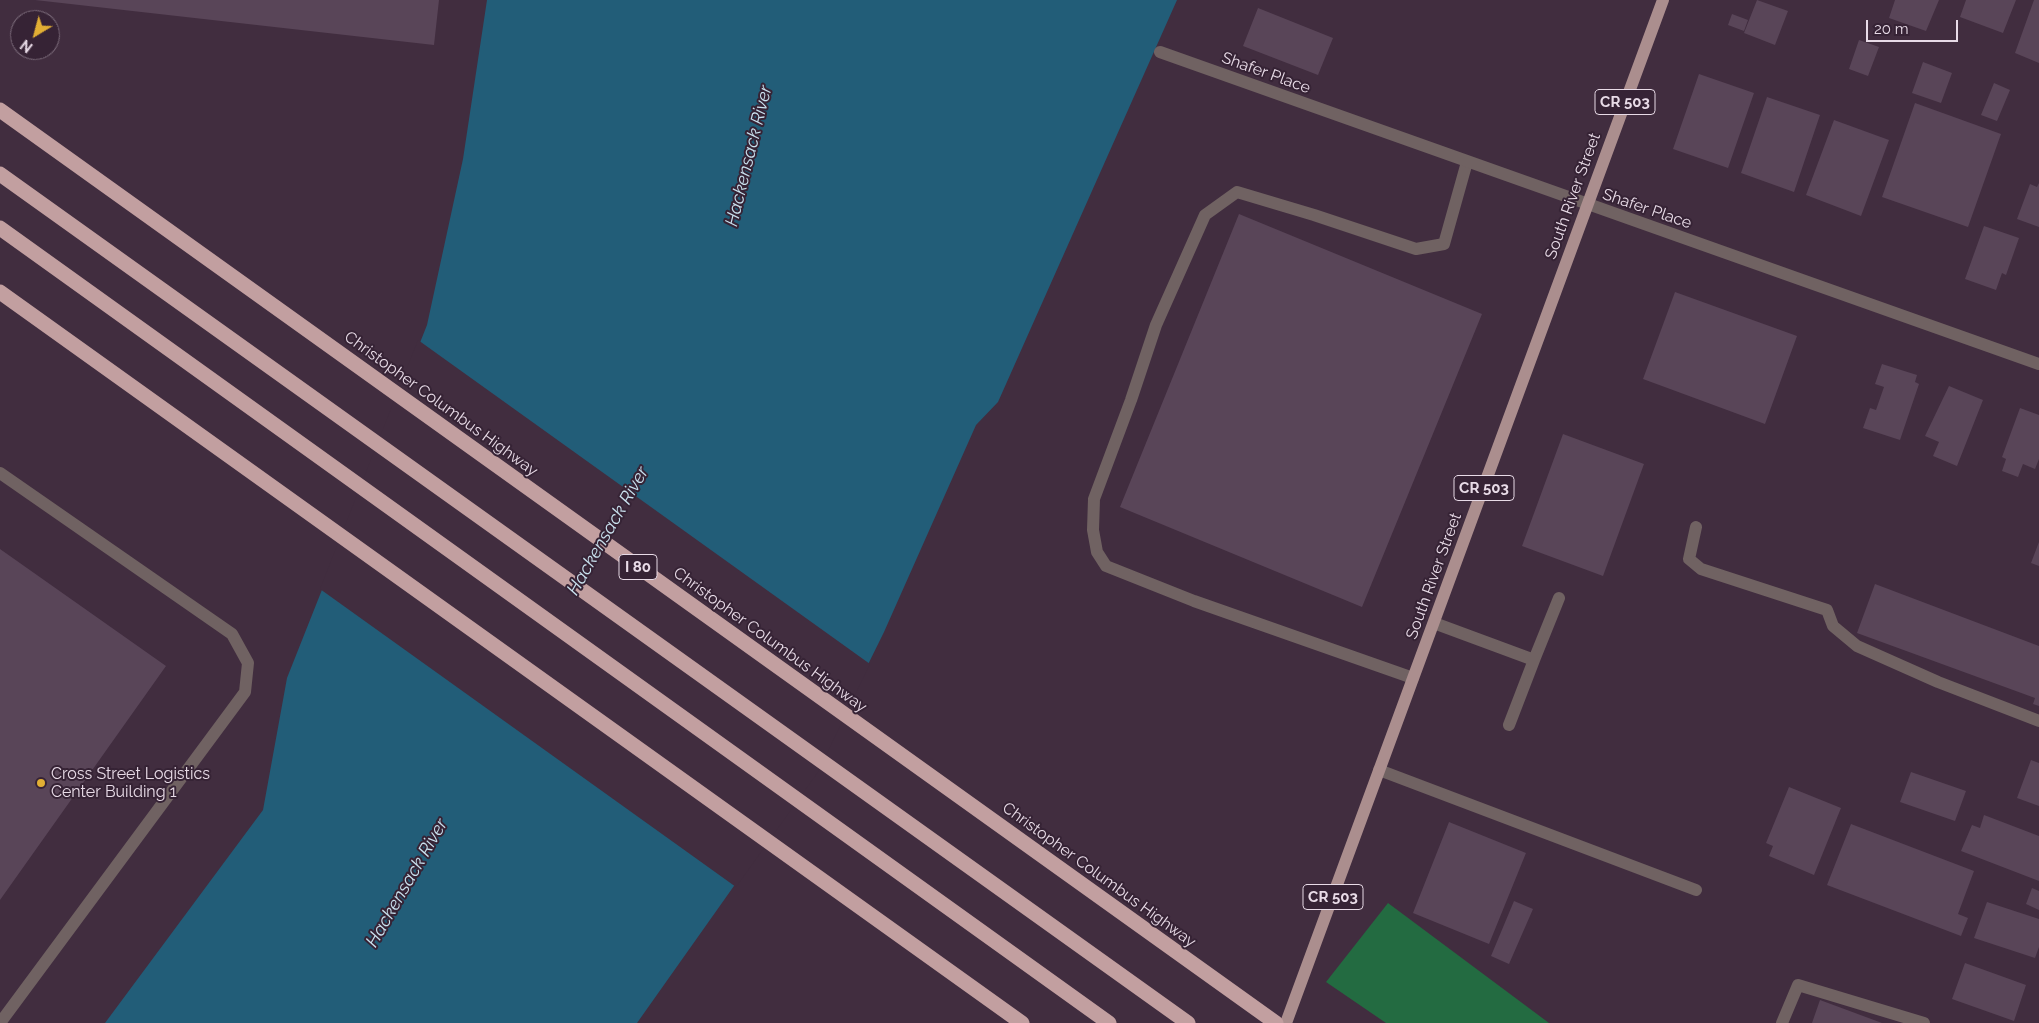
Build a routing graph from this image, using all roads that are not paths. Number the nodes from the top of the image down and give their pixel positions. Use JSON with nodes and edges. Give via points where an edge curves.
{"nodes":[{"id":1,"x":1663,"y":0,"type":"edge"},
{"id":2,"x":1160,"y":52,"type":"dead end"},
{"id":3,"x":0,"y":110,"type":"edge"},
{"id":4,"x":1468,"y":162,"type":"junction"},
{"id":5,"x":0,"y":174,"type":"edge"},
{"id":6,"x":1588,"y":205,"type":"junction"},
{"id":7,"x":0,"y":228,"type":"edge"},
{"id":8,"x":0,"y":292,"type":"edge"},
{"id":9,"x":2039,"y":364,"type":"edge"},
{"id":10,"x":0,"y":473,"type":"edge"},
{"id":11,"x":1696,"y":527,"type":"dead end"},
{"id":12,"x":1559,"y":598,"type":"dead end"},
{"id":13,"x":1434,"y":623,"type":"junction"},
{"id":14,"x":1534,"y":660,"type":"junction"},
{"id":15,"x":1413,"y":678,"type":"junction"},
{"id":16,"x":2039,"y":722,"type":"edge"},
{"id":17,"x":1509,"y":726,"type":"dead end"},
{"id":18,"x":1379,"y":770,"type":"junction"},
{"id":19,"x":1696,"y":890,"type":"dead end"},
{"id":20,"x":0,"y":1023,"type":"edge"},
{"id":21,"x":1022,"y":1023,"type":"edge"},
{"id":22,"x":1110,"y":1023,"type":"edge"},
{"id":23,"x":1188,"y":1023,"type":"edge"},
{"id":24,"x":1276,"y":1023,"type":"edge"},
{"id":25,"x":1286,"y":1023,"type":"edge"},
{"id":26,"x":1782,"y":1023,"type":"edge"},
{"id":27,"x":1924,"y":1023,"type":"edge"}],
"edges":[{"from":1,"to":6,"type":"main road","name":"South River Street","number":"CR 503"},
{"from":2,"to":4,"type":"street","name":"Shafer Place"},
{"from":3,"to":24,"type":"highway","name":"Christopher Columbus Highway","number":"I 80"},
{"from":4,"to":6,"type":"street","name":"Shafer Place"},
{"from":4,"to":15,"type":"street","via":[[1444,244],[1416,249],[1236,192],[1205,215],[1156,325],[1094,500],[1093,530],[1098,552],[1106,566],[1194,601]]},
{"from":5,"to":23,"type":"highway"},
{"from":6,"to":9,"type":"street","name":"Shafer Place"},
{"from":6,"to":13,"type":"main road","name":"South River Street","number":"CR 503"},
{"from":7,"to":22,"type":"highway"},
{"from":8,"to":21,"type":"highway"},
{"from":10,"to":20,"type":"street","via":[[232,634],[248,663],[245,692]]},
{"from":11,"to":16,"type":"street","via":[[1689,559],[1701,569],[1827,610],[1833,626],[1857,646]]},
{"from":12,"to":14,"type":"street"},
{"from":13,"to":14,"type":"street"},
{"from":13,"to":15,"type":"main road","name":"South River Street","number":"CR 503"},
{"from":14,"to":17,"type":"street"},
{"from":15,"to":18,"type":"main road","name":"South River Street","number":"CR 503"},
{"from":18,"to":19,"type":"street"},
{"from":18,"to":25,"type":"main road","name":"South River Street","number":"CR 503"},
{"from":26,"to":27,"type":"street","via":[[1798,985]]}]}
